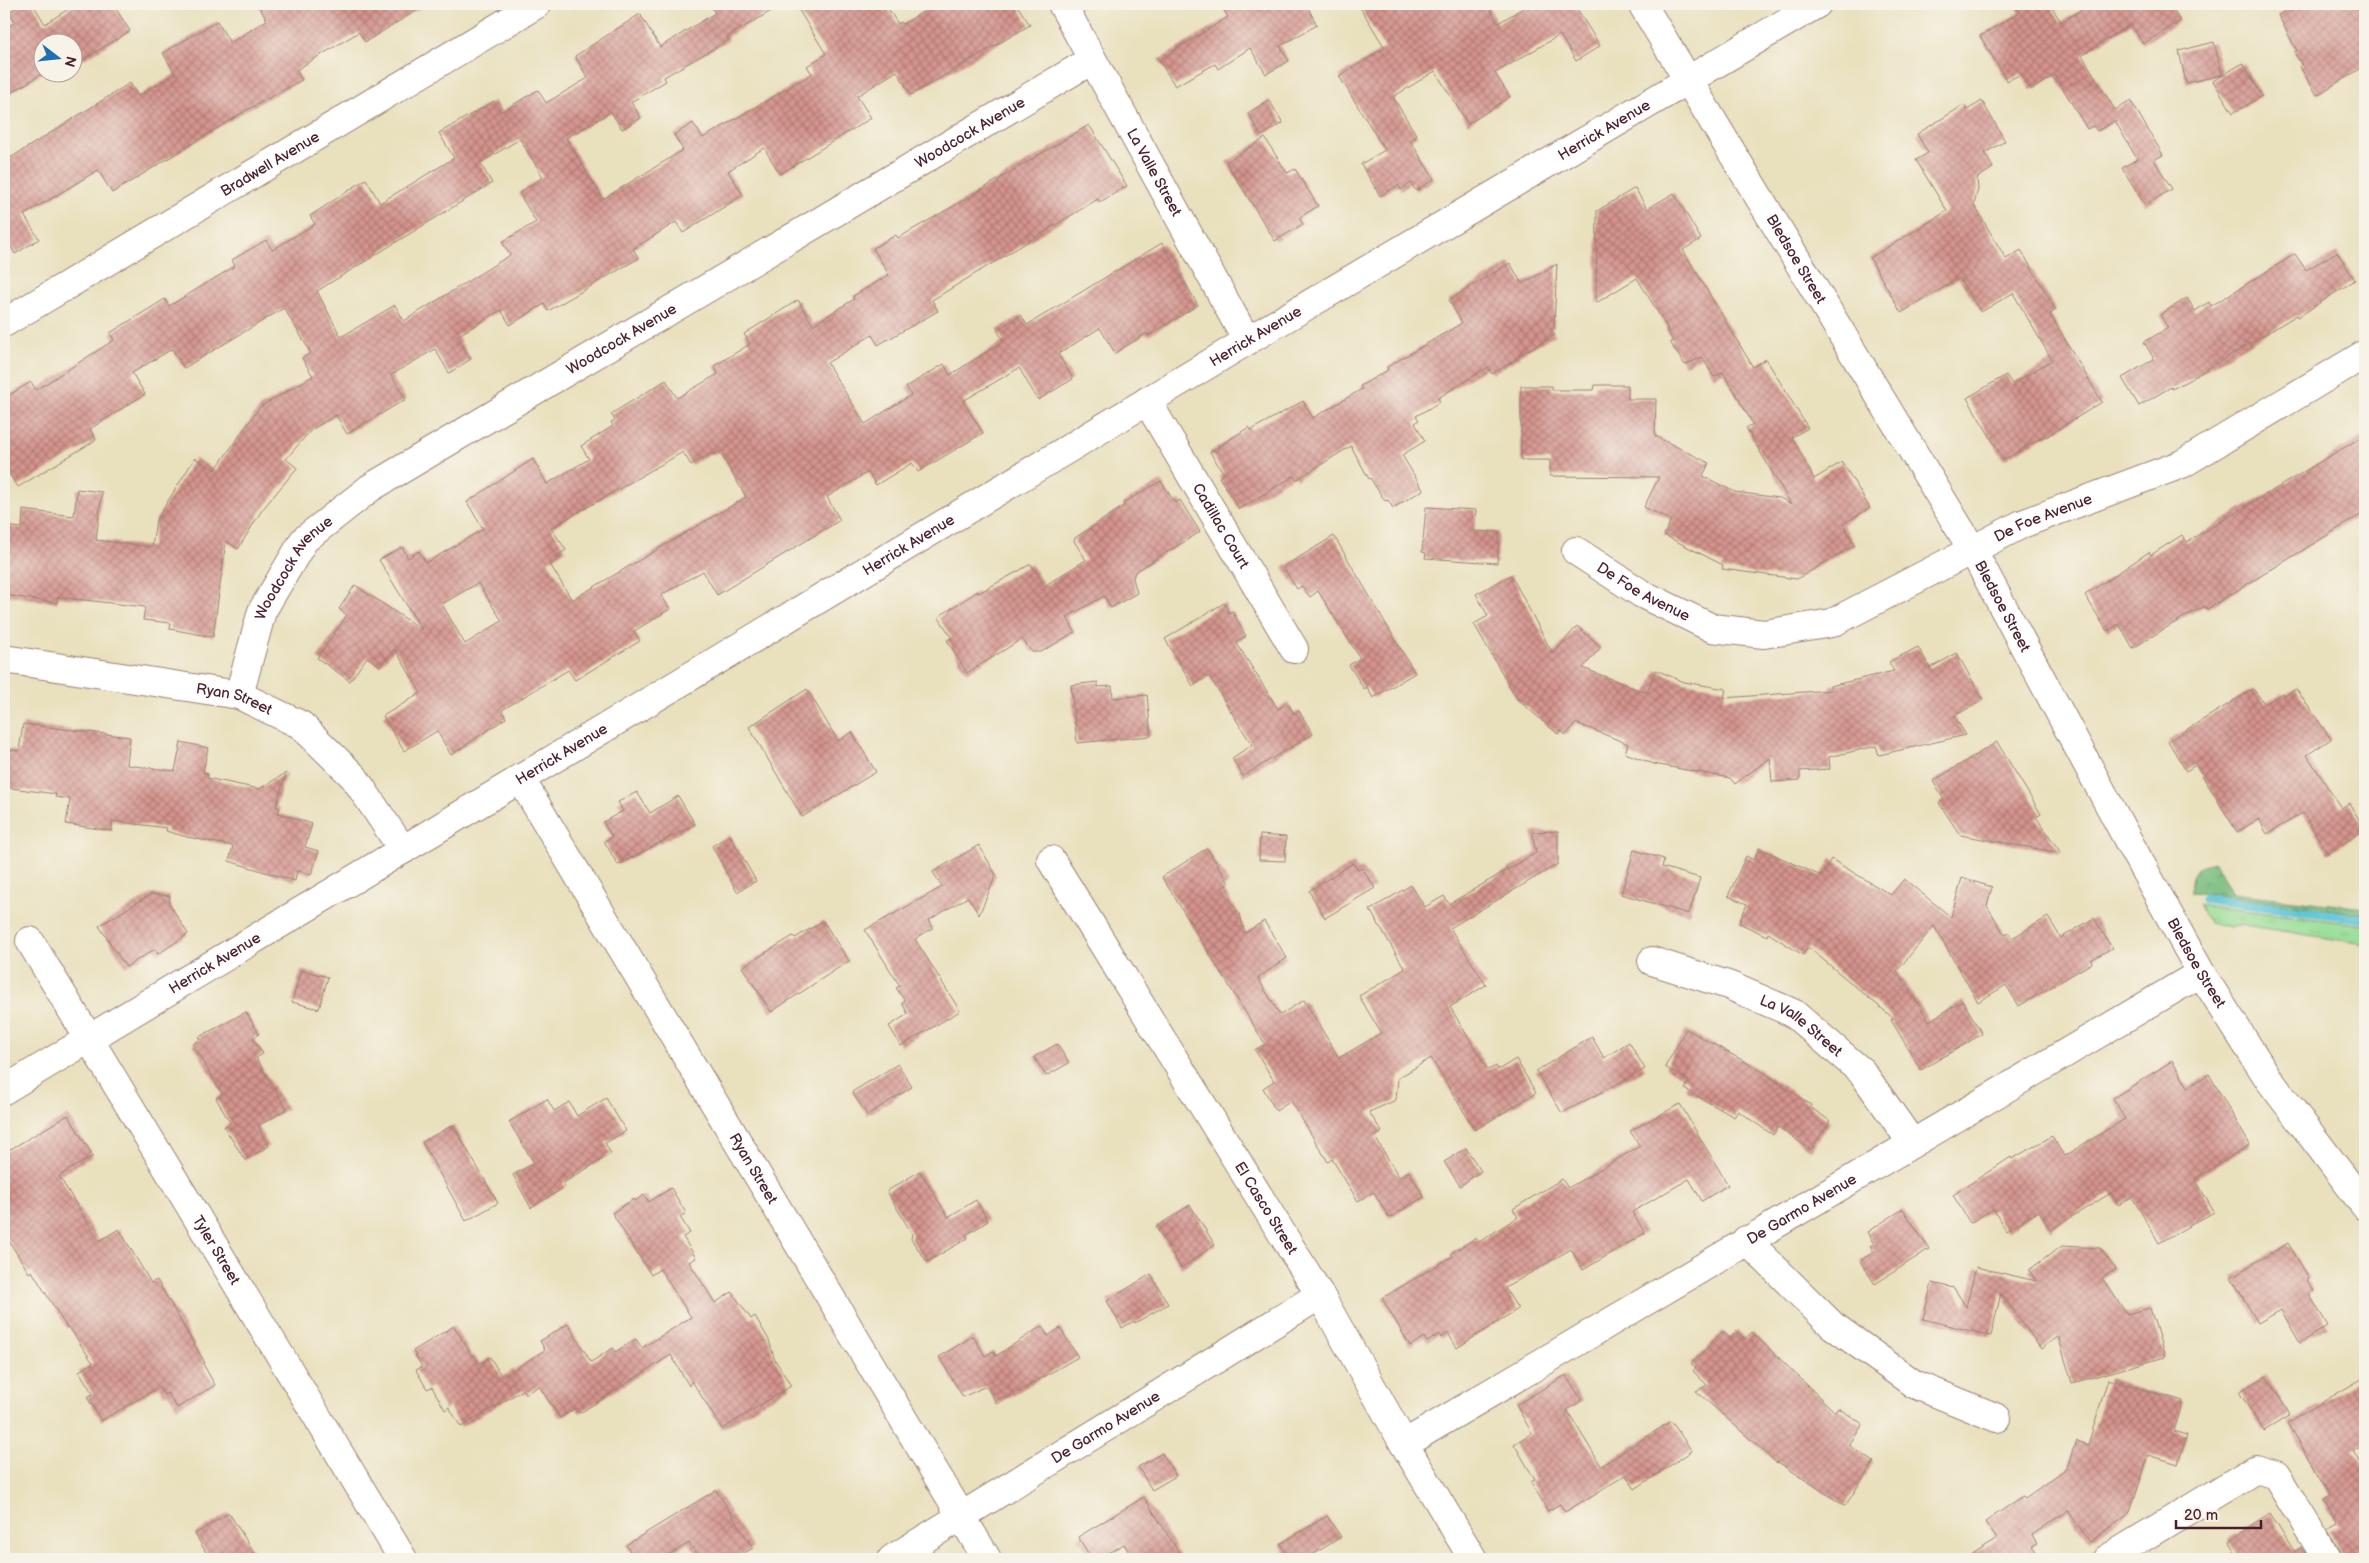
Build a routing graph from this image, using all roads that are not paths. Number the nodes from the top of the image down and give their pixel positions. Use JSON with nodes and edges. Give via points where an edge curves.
{"nodes":[{"id":1,"x":537,"y":4,"type":"edge"},
{"id":2,"x":1062,"y":4,"type":"edge"},
{"id":3,"x":1642,"y":4,"type":"edge"},
{"id":4,"x":1817,"y":4,"type":"edge"},
{"id":5,"x":1092,"y":60,"type":"junction"},
{"id":6,"x":1688,"y":81,"type":"junction"},
{"id":7,"x":4,"y":322,"type":"edge"},
{"id":8,"x":1246,"y":342,"type":"junction"},
{"id":9,"x":2365,"y":354,"type":"edge"},
{"id":10,"x":1147,"y":401,"type":"junction"},
{"id":11,"x":1972,"y":549,"type":"junction"},
{"id":12,"x":1576,"y":551,"type":"dead end"},
{"id":13,"x":1294,"y":649,"type":"dead end"},
{"id":14,"x":4,"y":659,"type":"edge"},
{"id":15,"x":239,"y":695,"type":"junction"},
{"id":16,"x":520,"y":778,"type":"junction"},
{"id":17,"x":403,"y":850,"type":"junction"},
{"id":18,"x":1050,"y":860,"type":"dead end"},
{"id":19,"x":30,"y":941,"type":"dead end"},
{"id":20,"x":1652,"y":961,"type":"dead end"},
{"id":21,"x":2201,"y":972,"type":"junction"},
{"id":22,"x":88,"y":1037,"type":"junction"},
{"id":23,"x":4,"y":1090,"type":"edge"},
{"id":24,"x":1912,"y":1143,"type":"junction"},
{"id":25,"x":2365,"y":1206,"type":"edge"},
{"id":26,"x":1746,"y":1240,"type":"junction"},
{"id":27,"x":1320,"y":1295,"type":"junction"},
{"id":28,"x":1997,"y":1418,"type":"dead end"},
{"id":29,"x":1404,"y":1444,"type":"junction"},
{"id":30,"x":963,"y":1517,"type":"junction"},
{"id":31,"x":403,"y":1559,"type":"edge"},
{"id":32,"x":892,"y":1559,"type":"edge"},
{"id":33,"x":987,"y":1559,"type":"edge"},
{"id":34,"x":1473,"y":1559,"type":"edge"},
{"id":35,"x":2107,"y":1559,"type":"edge"},
{"id":36,"x":2327,"y":1559,"type":"edge"}],
"edges":[{"from":1,"to":7,"type":"street","name":"Bradwell Avenue"},
{"from":2,"to":5,"type":"street","name":"La Valle Street"},
{"from":3,"to":6,"type":"street","name":"Bledsoe Street"},
{"from":4,"to":6,"type":"street","name":"Herrick Avenue"},
{"from":5,"to":8,"type":"street","name":"La Valle Street"},
{"from":5,"to":15,"type":"street","name":"Woodcock Avenue","via":[[370,488],[304,540],[262,611]]},
{"from":6,"to":8,"type":"street","name":"Herrick Avenue"},
{"from":6,"to":11,"type":"street","name":"Bledsoe Street"},
{"from":8,"to":10,"type":"street","name":"Herrick Avenue"},
{"from":9,"to":11,"type":"street","name":"De Foe Avenue","via":[[2182,464],[2022,524]]},
{"from":10,"to":13,"type":"street","name":"Cadillac Court"},
{"from":10,"to":16,"type":"street","name":"Herrick Avenue"},
{"from":11,"to":12,"type":"street","name":"De Foe Avenue","via":[[1832,622],[1764,634],[1712,628],[1642,594]]},
{"from":11,"to":21,"type":"street","name":"Bledsoe Street"},
{"from":14,"to":15,"type":"street","name":"Ryan Street"},
{"from":15,"to":17,"type":"street","name":"Ryan Street","via":[[301,725],[354,777]]},
{"from":16,"to":17,"type":"street","name":"Herrick Avenue"},
{"from":16,"to":30,"type":"street","name":"Ryan Street"},
{"from":17,"to":22,"type":"street","name":"Herrick Avenue"},
{"from":18,"to":27,"type":"street","name":"El Casco Street"},
{"from":19,"to":22,"type":"street","name":"Tyler Street"},
{"from":20,"to":24,"type":"street","name":"La Valle Street","via":[[1728,985],[1793,1013],[1862,1072]]},
{"from":21,"to":24,"type":"street","name":"De Garmo Avenue"},
{"from":21,"to":25,"type":"street","name":"Bledsoe Street","via":[[2270,1081]]},
{"from":22,"to":23,"type":"street","name":"Herrick Avenue"},
{"from":22,"to":31,"type":"street","name":"Tyler Street"},
{"from":24,"to":26,"type":"street","name":"De Garmo Avenue"},
{"from":26,"to":28,"type":"street","via":[[1832,1325],[1914,1384]]},
{"from":26,"to":29,"type":"street","name":"De Garmo Avenue"},
{"from":27,"to":29,"type":"street","name":"El Casco Street"},
{"from":27,"to":30,"type":"street","name":"De Garmo Avenue"},
{"from":29,"to":34,"type":"street","name":"El Casco Street"},
{"from":30,"to":32,"type":"street","name":"De Garmo Avenue"},
{"from":30,"to":33,"type":"street","name":"Ryan Street"},
{"from":35,"to":36,"type":"street","via":[[2256,1469],[2276,1474]]}]}
